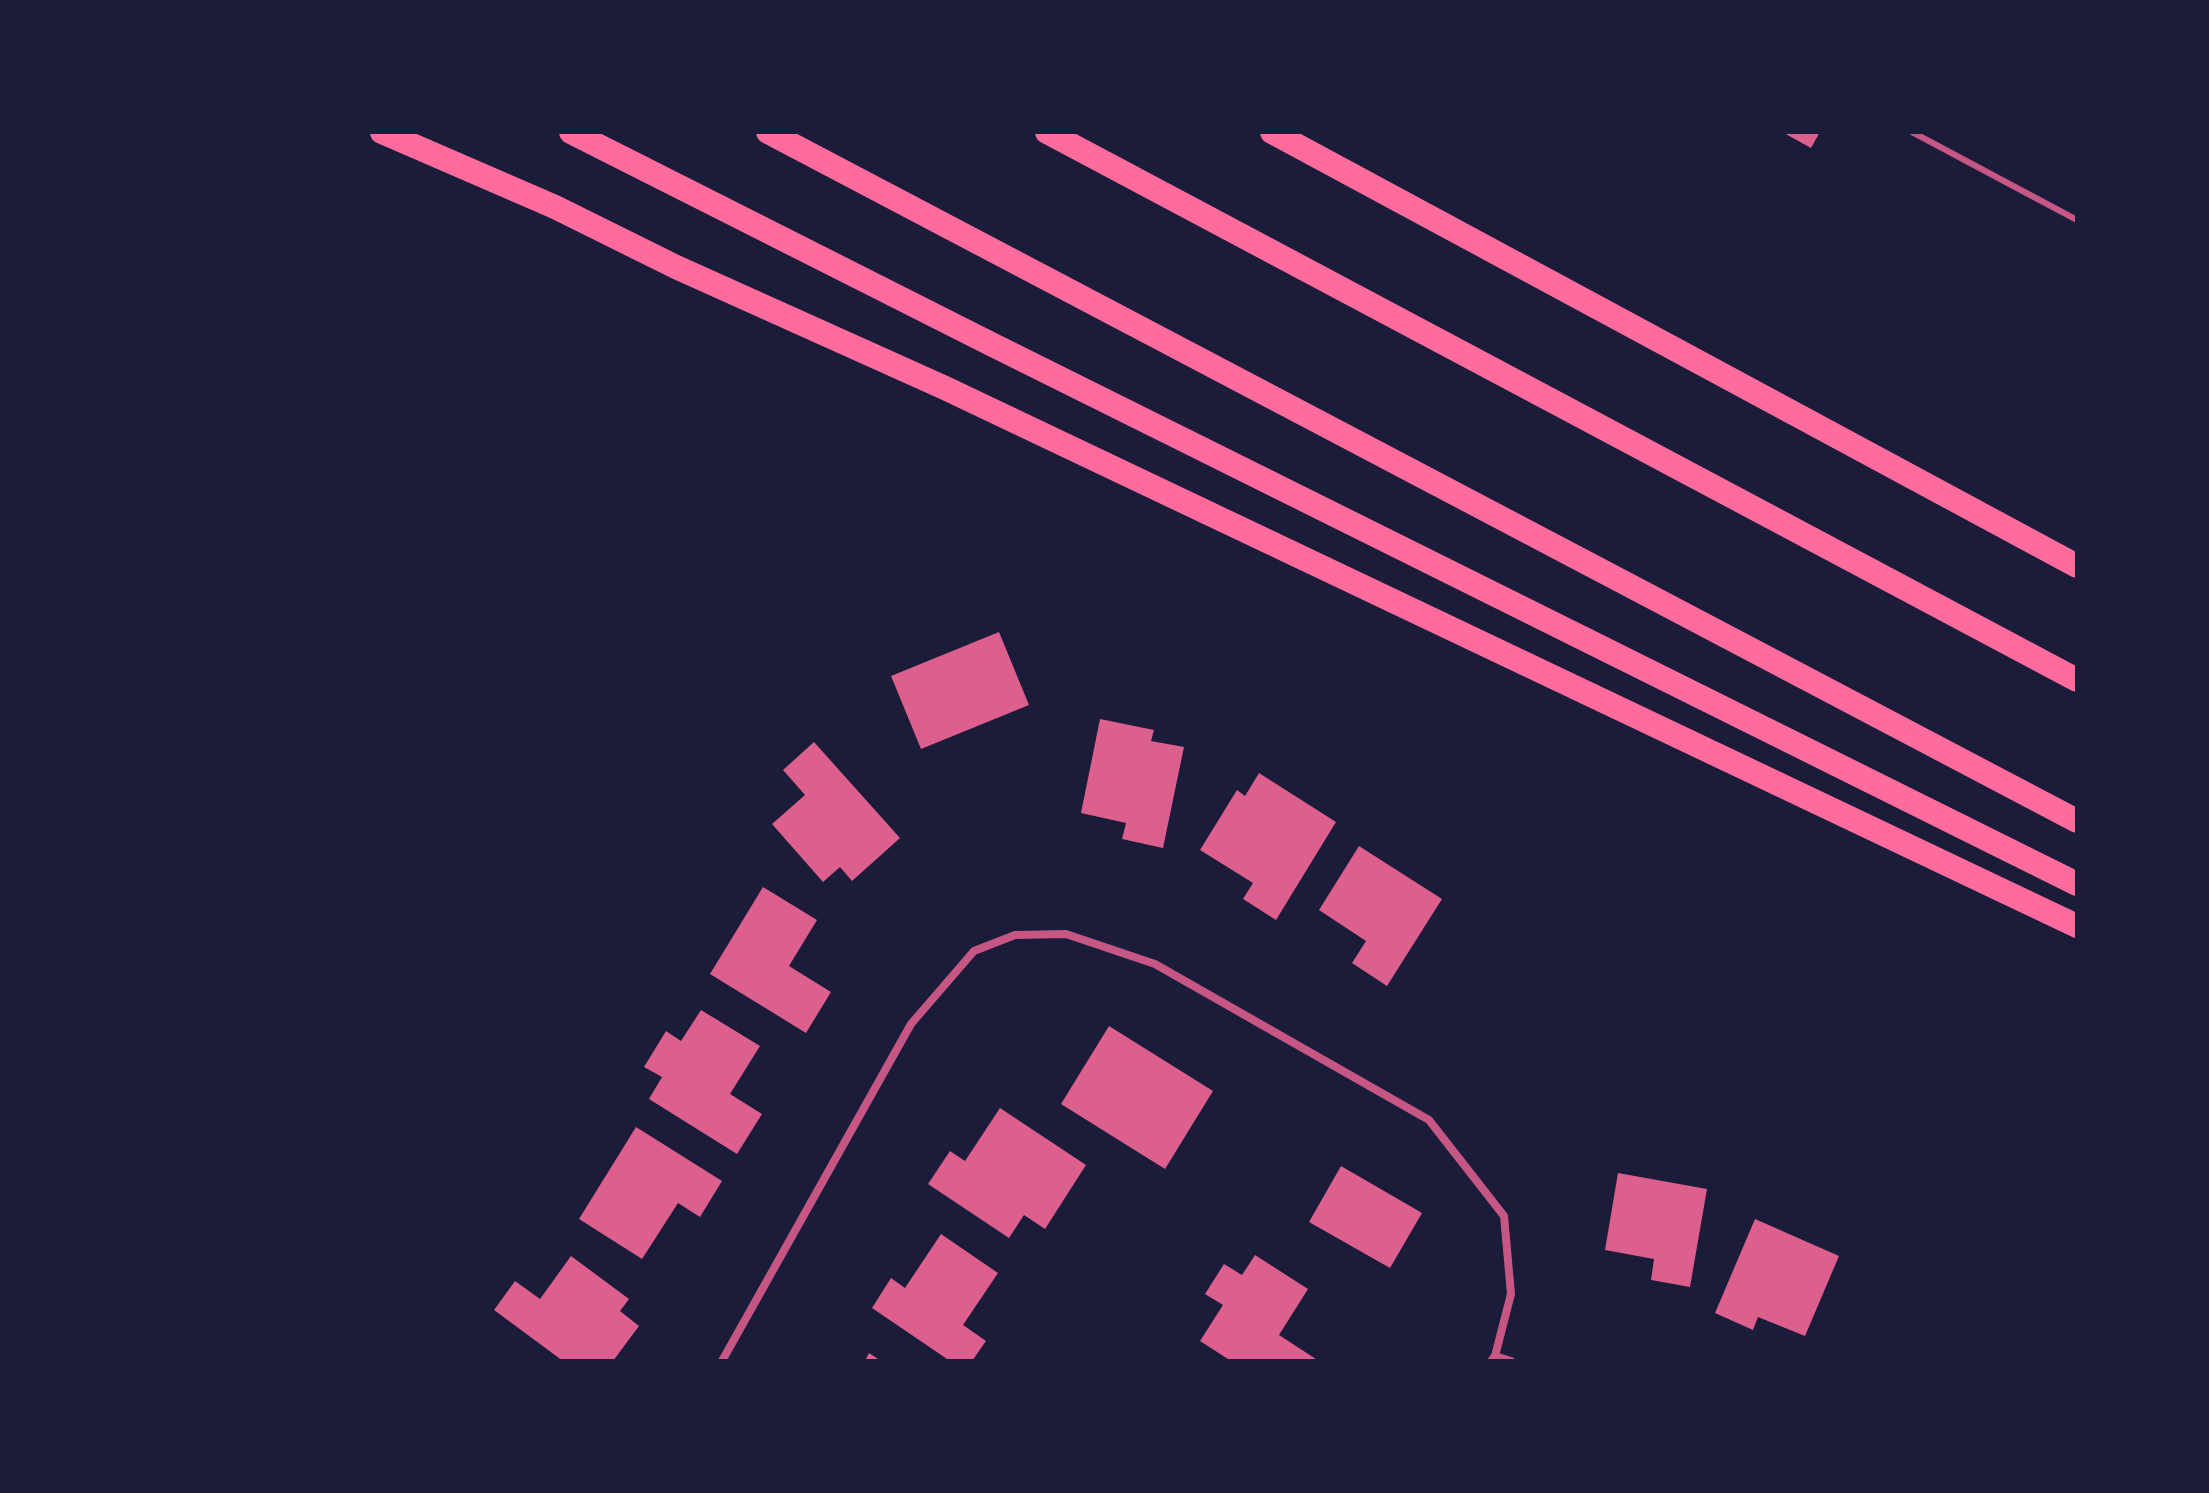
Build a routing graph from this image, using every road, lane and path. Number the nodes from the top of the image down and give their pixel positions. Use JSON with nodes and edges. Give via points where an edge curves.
{"nodes":[{"id":1,"x":382,"y":132,"type":"edge"},
{"id":2,"x":571,"y":132,"type":"edge"},
{"id":3,"x":768,"y":132,"type":"edge"},
{"id":4,"x":1047,"y":132,"type":"edge"},
{"id":5,"x":1272,"y":132,"type":"edge"},
{"id":6,"x":1912,"y":132,"type":"edge"},
{"id":7,"x":2077,"y":220,"type":"edge"},
{"id":8,"x":2077,"y":566,"type":"edge"},
{"id":9,"x":2077,"y":680,"type":"edge"},
{"id":10,"x":2077,"y":821,"type":"edge"},
{"id":11,"x":2077,"y":884,"type":"edge"},
{"id":12,"x":2077,"y":926,"type":"edge"},
{"id":13,"x":1493,"y":1358,"type":"edge"},
{"id":14,"x":722,"y":1361,"type":"edge"},
{"id":15,"x":1511,"y":1361,"type":"edge"}],
"edges":[{"from":1,"to":12,"type":"highway","via":[[945,388]]},
{"from":2,"to":11,"type":"highway"},
{"from":3,"to":10,"type":"highway"},
{"from":4,"to":9,"type":"highway"},
{"from":5,"to":8,"type":"highway"},
{"from":6,"to":7,"type":"lane"},
{"from":13,"to":14,"type":"street","via":[[1511,1294],[1504,1216],[1429,1120],[1155,964],[1066,934],[1015,935],[974,951],[911,1024]]},
{"from":13,"to":15,"type":"street"}]}
